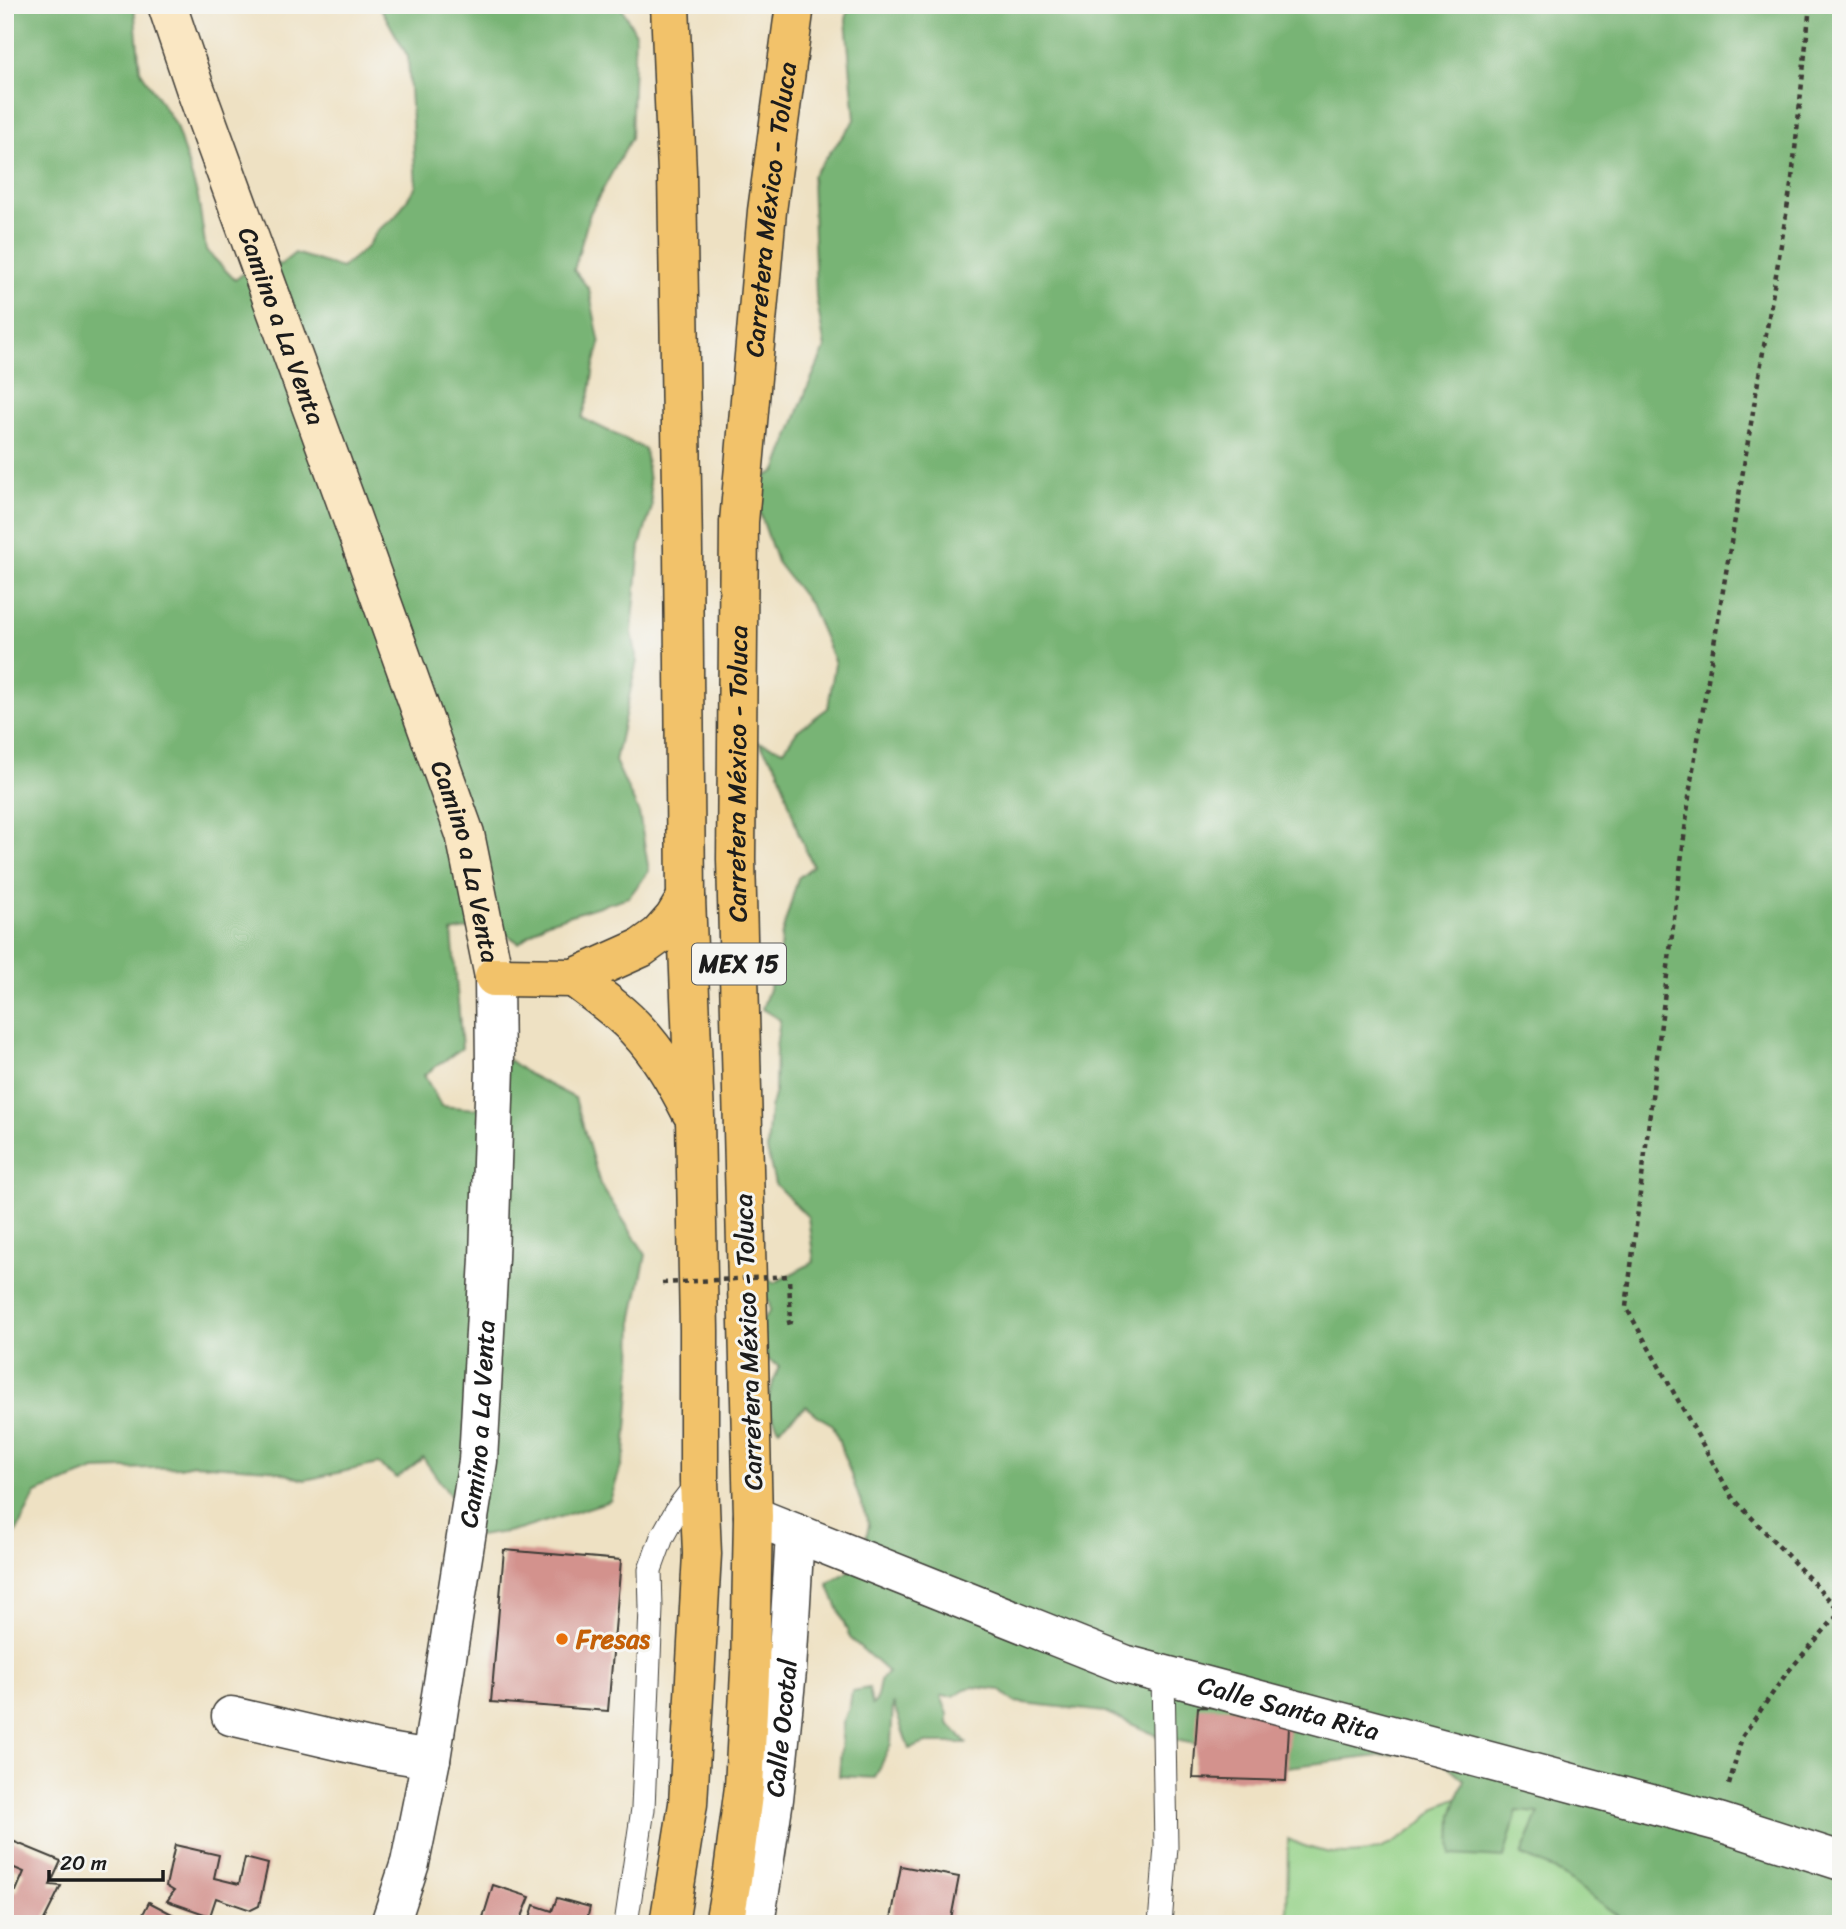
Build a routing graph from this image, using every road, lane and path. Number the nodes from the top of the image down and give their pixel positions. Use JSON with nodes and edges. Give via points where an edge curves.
{"nodes":[{"id":1,"x":167,"y":5,"type":"edge"},
{"id":2,"x":670,"y":5,"type":"edge"},
{"id":3,"x":795,"y":5,"type":"edge"},
{"id":4,"x":1810,"y":5,"type":"edge"},
{"id":5,"x":686,"y":898,"type":"junction"},
{"id":6,"x":494,"y":977,"type":"junction"},
{"id":7,"x":574,"y":978,"type":"junction"},
{"id":8,"x":695,"y":1118,"type":"junction"},
{"id":9,"x":789,"y":1276,"type":"dead end"},
{"id":10,"x":662,"y":1283,"type":"dead end"},
{"id":11,"x":699,"y":1481,"type":"junction"},
{"id":12,"x":753,"y":1516,"type":"junction"},
{"id":13,"x":795,"y":1533,"type":"junction"},
{"id":14,"x":1840,"y":1612,"type":"edge"},
{"id":15,"x":1163,"y":1675,"type":"junction"},
{"id":16,"x":231,"y":1716,"type":"dead end"},
{"id":17,"x":431,"y":1759,"type":"junction"},
{"id":18,"x":1719,"y":1822,"type":"junction"},
{"id":19,"x":1841,"y":1861,"type":"edge"},
{"id":20,"x":390,"y":1924,"type":"edge"},
{"id":21,"x":625,"y":1924,"type":"edge"},
{"id":22,"x":669,"y":1924,"type":"edge"},
{"id":23,"x":724,"y":1924,"type":"edge"},
{"id":24,"x":755,"y":1924,"type":"edge"},
{"id":25,"x":1160,"y":1924,"type":"edge"}],
"edges":[{"from":1,"to":6,"type":"street","name":"Camino a La Venta","via":[[465,834]]},
{"from":2,"to":5,"type":"main road","name":"Carretera México - Toluca","number":"MEX 15","via":[[677,173]]},
{"from":3,"to":12,"type":"main road","name":"Carretera México - Toluca","number":"MEX 15","via":[[767,211],[739,522],[736,859]]},
{"from":4,"to":14,"type":"path","via":[[1792,178],[1691,781],[1626,1307],[1731,1497]]},
{"from":5,"to":7,"type":"main road","via":[[659,935],[641,948]]},
{"from":5,"to":8,"type":"main road","name":"Carretera México - Toluca","number":"MEX 15"},
{"from":6,"to":7,"type":"main road"},
{"from":6,"to":17,"type":"street","name":"Camino a La Venta","via":[[490,1244],[478,1461]]},
{"from":7,"to":8,"type":"main road","via":[[638,1030]]},
{"from":8,"to":11,"type":"main road","name":"Carretera México - Toluca","number":"MEX 15"},
{"from":9,"to":10,"type":"path","bridge":true},
{"from":11,"to":21,"type":"lane","via":[[662,1537],[650,1570],[643,1809]]},
{"from":11,"to":22,"type":"main road","name":"Carretera México - Toluca","number":"MEX 15","via":[[702,1554],[688,1804]]},
{"from":12,"to":13,"type":"street","name":"Calle Santa Rita"},
{"from":12,"to":23,"type":"main road","name":"Carretera México - Toluca","number":"MEX 15","via":[[744,1787]]},
{"from":13,"to":15,"type":"street","name":"Calle Santa Rita","via":[[1124,1664]]},
{"from":13,"to":24,"type":"street","name":"Calle Ocotal","via":[[774,1800]]},
{"from":14,"to":18,"type":"path","via":[[1786,1674],[1742,1737]]},
{"from":15,"to":18,"type":"street","name":"Calle Santa Rita"},
{"from":15,"to":25,"type":"lane","via":[[1166,1847]]},
{"from":16,"to":17,"type":"street"},
{"from":17,"to":20,"type":"street","name":"Camino a La Venta","via":[[410,1863]]},
{"from":18,"to":19,"type":"street","name":"Calle Santa Rita"}]}
